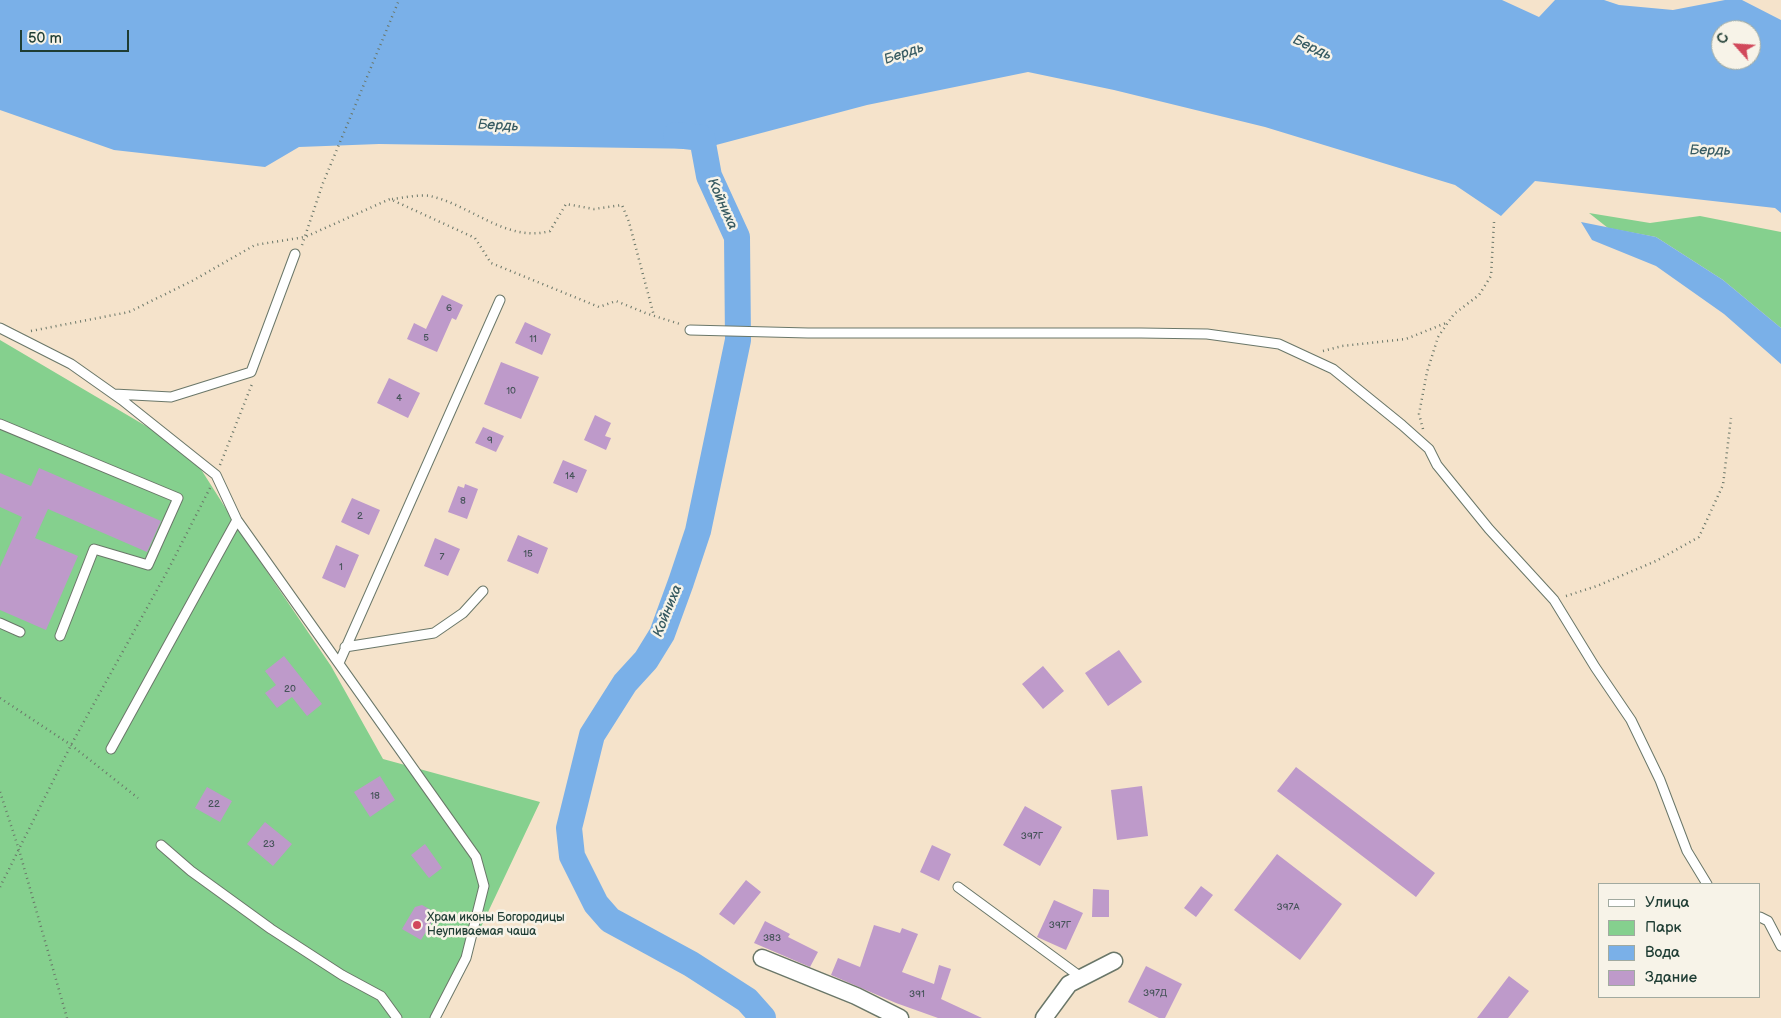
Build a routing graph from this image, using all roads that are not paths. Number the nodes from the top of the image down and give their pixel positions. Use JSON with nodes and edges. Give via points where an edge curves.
{"nodes":[{"id":1,"x":296,"y":254,"type":"dead end"},
{"id":2,"x":500,"y":300,"type":"dead end"},
{"id":3,"x":0,"y":328,"type":"edge"},
{"id":4,"x":690,"y":330,"type":"road end"},
{"id":5,"x":114,"y":394,"type":"junction"},
{"id":6,"x":0,"y":424,"type":"edge"},
{"id":7,"x":237,"y":520,"type":"junction"},
{"id":8,"x":483,"y":591,"type":"dead end"},
{"id":9,"x":0,"y":622,"type":"edge"},
{"id":10,"x":20,"y":632,"type":"dead end"},
{"id":11,"x":60,"y":636,"type":"dead end"},
{"id":12,"x":346,"y":647,"type":"junction"},
{"id":13,"x":339,"y":663,"type":"junction"},
{"id":14,"x":111,"y":749,"type":"dead end"},
{"id":15,"x":161,"y":845,"type":"dead end"},
{"id":16,"x":1706,"y":883,"type":"edge"},
{"id":17,"x":958,"y":886,"type":"dead end"},
{"id":18,"x":1761,"y":917,"type":"edge"},
{"id":19,"x":1781,"y":946,"type":"edge"},
{"id":20,"x":762,"y":958,"type":"dead end"},
{"id":21,"x":1114,"y":961,"type":"dead end"},
{"id":22,"x":1082,"y":978,"type":"junction"},
{"id":23,"x":397,"y":1018,"type":"edge"},
{"id":24,"x":435,"y":1018,"type":"edge"},
{"id":25,"x":900,"y":1018,"type":"edge"},
{"id":26,"x":1044,"y":1018,"type":"edge"}],
"edges":[{"from":1,"to":5,"type":"lane","via":[[251,372],[171,397]]},
{"from":2,"to":12,"type":"lane"},
{"from":3,"to":5,"type":"lane","via":[[71,364]]},
{"from":4,"to":16,"type":"lane","via":[[1207,334],[1279,344],[1333,369],[1429,449],[1437,465],[1489,529],[1554,600],[1631,720],[1660,780],[1687,851]]},
{"from":5,"to":7,"type":"lane","via":[[216,474]]},
{"from":6,"to":11,"type":"lane","via":[[178,498],[148,565],[94,549]]},
{"from":7,"to":13,"type":"lane"},
{"from":7,"to":14,"type":"lane"},
{"from":8,"to":12,"type":"lane","via":[[463,613],[434,633]]},
{"from":9,"to":10,"type":"lane"},
{"from":12,"to":13,"type":"lane"},
{"from":13,"to":24,"type":"lane","via":[[476,857],[484,886],[466,958]]},
{"from":15,"to":23,"type":"lane","via":[[191,872],[271,929],[381,996]]},
{"from":17,"to":22,"type":"lane"},
{"from":18,"to":19,"type":"lane","via":[[1768,921]]},
{"from":20,"to":25,"type":"street","via":[[856,996]]},
{"from":21,"to":22,"type":"street"},
{"from":22,"to":26,"type":"street","via":[[1069,984]]}]}
